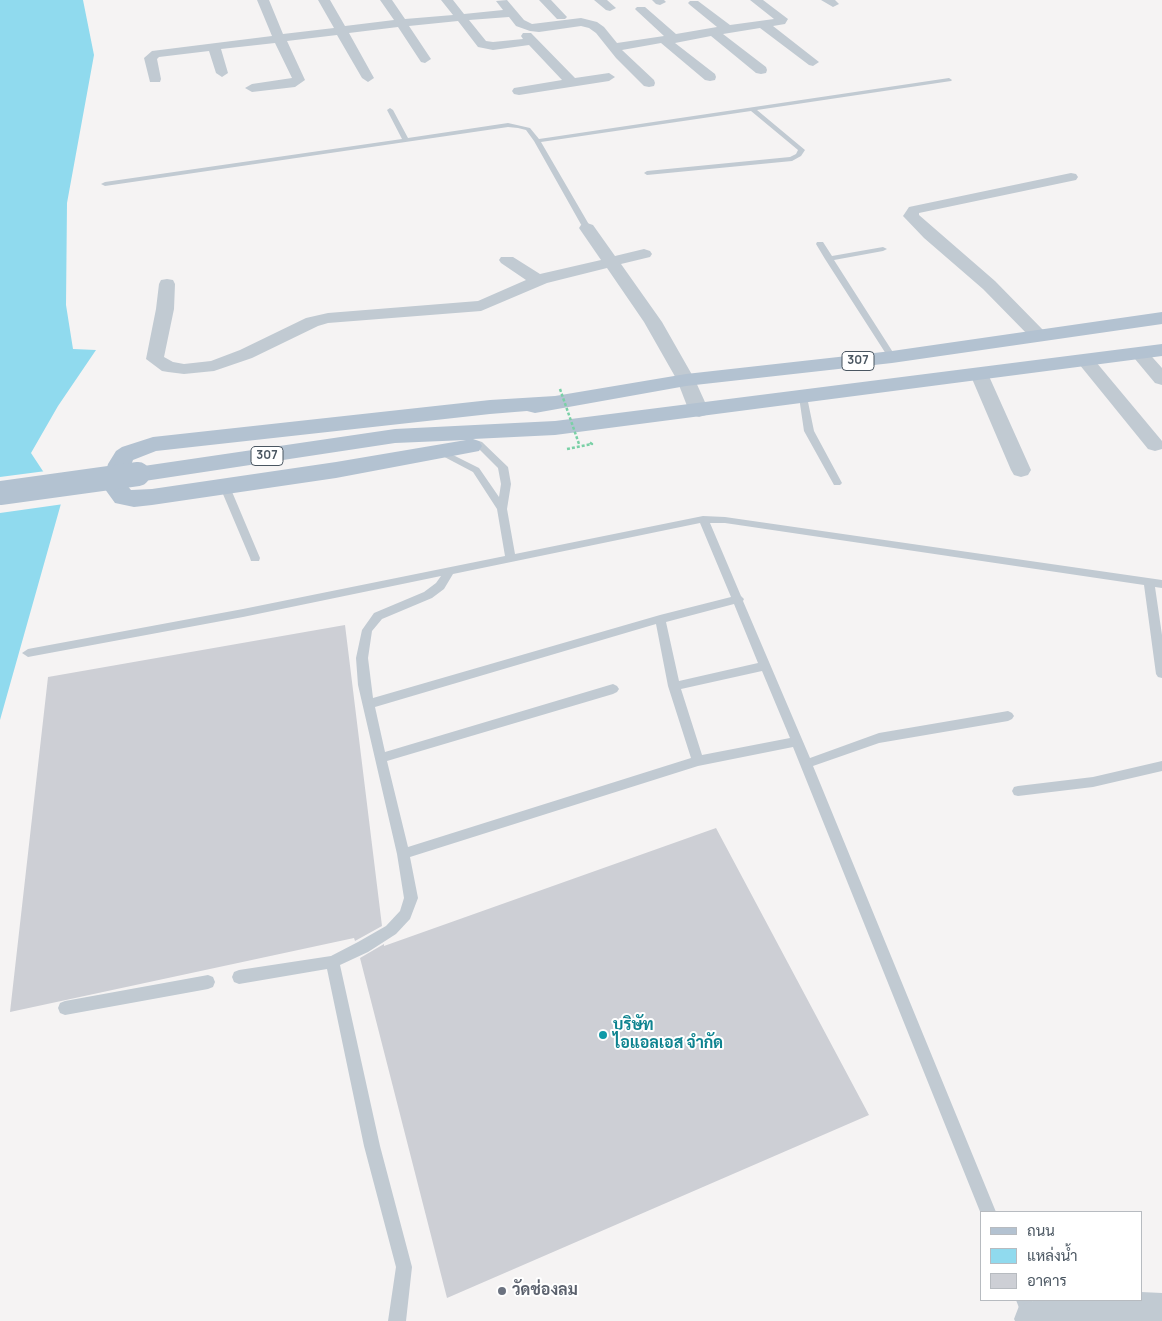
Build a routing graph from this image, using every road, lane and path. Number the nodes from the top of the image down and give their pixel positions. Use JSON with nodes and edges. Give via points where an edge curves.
{"nodes":[{"id":1,"x":263,"y":0,"type":"edge"},
{"id":2,"x":324,"y":0,"type":"edge"},
{"id":3,"x":386,"y":0,"type":"edge"},
{"id":4,"x":447,"y":0,"type":"edge"},
{"id":5,"x":545,"y":0,"type":"edge"},
{"id":6,"x":600,"y":0,"type":"edge"},
{"id":7,"x":756,"y":0,"type":"edge"},
{"id":8,"x":771,"y":0,"type":"edge"},
{"id":9,"x":694,"y":3,"type":"dead end"},
{"id":10,"x":507,"y":7,"type":"edge"},
{"id":11,"x":610,"y":8,"type":"dead end"},
{"id":12,"x":641,"y":9,"type":"dead end"},
{"id":13,"x":786,"y":11,"type":"dead end"},
{"id":14,"x":458,"y":17,"type":"junction"},
{"id":15,"x":561,"y":17,"type":"dead end"},
{"id":16,"x":402,"y":23,"type":"junction"},
{"id":17,"x":764,"y":25,"type":"junction"},
{"id":18,"x":340,"y":30,"type":"junction"},
{"id":19,"x":728,"y":30,"type":"junction"},
{"id":20,"x":714,"y":32,"type":"junction"},
{"id":21,"x":278,"y":38,"type":"junction"},
{"id":22,"x":670,"y":39,"type":"junction"},
{"id":23,"x":214,"y":46,"type":"junction"},
{"id":24,"x":614,"y":48,"type":"junction"},
{"id":25,"x":425,"y":59,"type":"dead end"},
{"id":26,"x":814,"y":62,"type":"dead end"},
{"id":27,"x":761,"y":70,"type":"dead end"},
{"id":28,"x":222,"y":73,"type":"dead end"},
{"id":29,"x":609,"y":77,"type":"dead end"},
{"id":30,"x":710,"y":77,"type":"dead end"},
{"id":31,"x":368,"y":78,"type":"dead end"},
{"id":32,"x":155,"y":79,"type":"dead end"},
{"id":33,"x":949,"y":80,"type":"dead end"},
{"id":34,"x":571,"y":82,"type":"junction"},
{"id":35,"x":648,"y":83,"type":"dead end"},
{"id":36,"x":252,"y":88,"type":"dead end"},
{"id":37,"x":519,"y":91,"type":"dead end"},
{"id":38,"x":752,"y":109,"type":"junction"},
{"id":39,"x":390,"y":110,"type":"dead end"},
{"id":40,"x":406,"y":140,"type":"junction"},
{"id":41,"x":537,"y":141,"type":"junction"},
{"id":42,"x":647,"y":173,"type":"dead end"},
{"id":43,"x":1071,"y":177,"type":"dead end"},
{"id":44,"x":105,"y":184,"type":"dead end"},
{"id":45,"x":587,"y":228,"type":"joint"},
{"id":46,"x":820,"y":244,"type":"dead end"},
{"id":47,"x":883,"y":249,"type":"dead end"},
{"id":48,"x":644,"y":254,"type":"dead end"},
{"id":49,"x":829,"y":259,"type":"junction"},
{"id":50,"x":507,"y":260,"type":"dead end"},
{"id":51,"x":609,"y":261,"type":"junction"},
{"id":52,"x":536,"y":280,"type":"junction"},
{"id":53,"x":167,"y":284,"type":"dead end"},
{"id":54,"x":1162,"y":318,"type":"edge"},
{"id":55,"x":1038,"y":335,"type":"junction"},
{"id":56,"x":1162,"y":350,"type":"edge"},
{"id":57,"x":1139,"y":353,"type":"junction"},
{"id":58,"x":892,"y":357,"type":"junction"},
{"id":59,"x":1084,"y":360,"type":"junction"},
{"id":60,"x":979,"y":374,"type":"junction"},
{"id":61,"x":1162,"y":379,"type":"edge"},
{"id":62,"x":686,"y":380,"type":"junction"},
{"id":63,"x":556,"y":396,"type":"junction"},
{"id":64,"x":804,"y":397,"type":"junction"},
{"id":65,"x":698,"y":411,"type":"junction"},
{"id":66,"x":555,"y":428,"type":"junction"},
{"id":67,"x":395,"y":436,"type":"junction"},
{"id":68,"x":479,"y":444,"type":"junction"},
{"id":69,"x":1155,"y":445,"type":"dead end"},
{"id":70,"x":567,"y":448,"type":"dead end"},
{"id":71,"x":440,"y":452,"type":"junction"},
{"id":72,"x":1021,"y":470,"type":"dead end"},
{"id":73,"x":837,"y":483,"type":"dead end"},
{"id":74,"x":225,"y":486,"type":"junction"},
{"id":75,"x":0,"y":493,"type":"edge"},
{"id":76,"x":502,"y":509,"type":"junction"},
{"id":77,"x":703,"y":519,"type":"junction"},
{"id":78,"x":255,"y":558,"type":"dead end"},
{"id":79,"x":512,"y":558,"type":"junction"},
{"id":80,"x":450,"y":570,"type":"junction"},
{"id":81,"x":1149,"y":581,"type":"junction"},
{"id":82,"x":1162,"y":584,"type":"edge"},
{"id":83,"x":739,"y":600,"type":"junction"},
{"id":84,"x":660,"y":619,"type":"junction"},
{"id":85,"x":28,"y":652,"type":"dead end"},
{"id":86,"x":766,"y":666,"type":"junction"},
{"id":87,"x":1162,"y":674,"type":"edge"},
{"id":88,"x":674,"y":686,"type":"junction"},
{"id":89,"x":613,"y":689,"type":"dead end"},
{"id":90,"x":369,"y":704,"type":"junction"},
{"id":91,"x":1008,"y":716,"type":"dead end"},
{"id":92,"x":797,"y":741,"type":"junction"},
{"id":93,"x":380,"y":758,"type":"junction"},
{"id":94,"x":698,"y":761,"type":"junction"},
{"id":95,"x":806,"y":764,"type":"junction"},
{"id":96,"x":1162,"y":766,"type":"edge"},
{"id":97,"x":1018,"y":790,"type":"dead end"},
{"id":98,"x":403,"y":854,"type":"junction"},
{"id":99,"x":332,"y":962,"type":"junction"},
{"id":100,"x":239,"y":977,"type":"dead end"},
{"id":101,"x":208,"y":982,"type":"dead end"},
{"id":102,"x":65,"y":1008,"type":"dead end"},
{"id":103,"x":988,"y":1211,"type":"edge"},
{"id":104,"x":1162,"y":1311,"type":"edge"},
{"id":105,"x":1029,"y":1313,"type":"edge"},
{"id":106,"x":398,"y":1321,"type":"edge"}],
"edges":[{"from":1,"to":21,"type":"street"},
{"from":2,"to":18,"type":"street"},
{"from":3,"to":16,"type":"street"},
{"from":4,"to":14,"type":"street"},
{"from":5,"to":15,"type":"street"},
{"from":6,"to":11,"type":"street"},
{"from":7,"to":17,"type":"street","via":[[782,19]]},
{"from":8,"to":13,"type":"street"},
{"from":9,"to":19,"type":"street"},
{"from":10,"to":14,"type":"street"},
{"from":10,"to":24,"type":"street","via":[[520,23],[530,27],[587,23],[600,30]]},
{"from":12,"to":22,"type":"street"},
{"from":14,"to":16,"type":"street"},
{"from":14,"to":34,"type":"street","via":[[487,46],[530,38]]},
{"from":16,"to":18,"type":"street"},
{"from":16,"to":25,"type":"street"},
{"from":17,"to":19,"type":"street"},
{"from":17,"to":26,"type":"street"},
{"from":18,"to":21,"type":"street"},
{"from":18,"to":31,"type":"street"},
{"from":19,"to":20,"type":"street"},
{"from":20,"to":22,"type":"street"},
{"from":20,"to":27,"type":"street"},
{"from":21,"to":23,"type":"street"},
{"from":21,"to":36,"type":"street","via":[[299,80]]},
{"from":22,"to":24,"type":"street"},
{"from":22,"to":30,"type":"street"},
{"from":23,"to":28,"type":"street"},
{"from":23,"to":32,"type":"street","via":[[151,56]]},
{"from":24,"to":35,"type":"street"},
{"from":29,"to":34,"type":"street"},
{"from":33,"to":38,"type":"lane"},
{"from":34,"to":37,"type":"street"},
{"from":38,"to":41,"type":"lane"},
{"from":38,"to":42,"type":"lane","via":[[802,150],[798,156],[734,166]]},
{"from":39,"to":40,"type":"lane"},
{"from":40,"to":41,"type":"lane","via":[[508,125],[528,129]]},
{"from":40,"to":44,"type":"lane"},
{"from":41,"to":45,"type":"lane"},
{"from":43,"to":55,"type":"street","via":[[914,210],[911,216],[990,285]]},
{"from":45,"to":51,"type":"street"},
{"from":46,"to":49,"type":"lane"},
{"from":47,"to":49,"type":"lane"},
{"from":48,"to":51,"type":"street"},
{"from":49,"to":58,"type":"lane"},
{"from":50,"to":52,"type":"street"},
{"from":51,"to":52,"type":"street"},
{"from":51,"to":62,"type":"street","via":[[653,322]]},
{"from":52,"to":53,"type":"street","via":[[481,306],[312,322],[214,366],[184,369],[168,366],[156,359]]},
{"from":54,"to":55,"type":"main road","number":"307"},
{"from":55,"to":58,"type":"main road","number":"307"},
{"from":56,"to":57,"type":"main road","number":"307"},
{"from":57,"to":59,"type":"main road","number":"307"},
{"from":57,"to":61,"type":"street"},
{"from":58,"to":62,"type":"main road","number":"307"},
{"from":59,"to":60,"type":"main road","number":"307"},
{"from":59,"to":69,"type":"street"},
{"from":60,"to":64,"type":"main road","number":"307"},
{"from":60,"to":72,"type":"street"},
{"from":62,"to":63,"type":"main road","number":"307"},
{"from":62,"to":65,"type":"street"},
{"from":63,"to":67,"type":"main road","number":"307"},
{"from":63,"to":70,"type":"path","bridge":true,"via":[[579,444],[592,444]]},
{"from":63,"to":74,"type":"main road","via":[[490,407],[153,444],[124,456],[114,484],[123,497],[134,499]]},
{"from":64,"to":65,"type":"main road","number":"307"},
{"from":64,"to":73,"type":"lane","via":[[809,431]]},
{"from":65,"to":66,"type":"main road","number":"307"},
{"from":66,"to":67,"type":"main road","number":"307"},
{"from":66,"to":68,"type":"main road"},
{"from":67,"to":75,"type":"main road","number":"307","bridge":true},
{"from":68,"to":71,"type":"main road"},
{"from":68,"to":76,"type":"lane","via":[[504,467],[506,484]]},
{"from":71,"to":74,"type":"main road"},
{"from":71,"to":76,"type":"lane","via":[[476,470]]},
{"from":74,"to":78,"type":"lane"},
{"from":76,"to":79,"type":"lane"},
{"from":77,"to":79,"type":"lane"},
{"from":77,"to":81,"type":"lane"},
{"from":77,"to":83,"type":"lane"},
{"from":79,"to":80,"type":"lane"},
{"from":80,"to":85,"type":"lane","via":[[243,613]]},
{"from":80,"to":90,"type":"lane","via":[[440,586],[428,595],[378,616],[367,630],[362,658]]},
{"from":81,"to":82,"type":"lane"},
{"from":81,"to":87,"type":"lane"},
{"from":83,"to":84,"type":"lane"},
{"from":83,"to":86,"type":"lane"},
{"from":84,"to":88,"type":"lane"},
{"from":84,"to":90,"type":"lane"},
{"from":86,"to":88,"type":"lane"},
{"from":86,"to":92,"type":"lane"},
{"from":88,"to":94,"type":"lane"},
{"from":89,"to":93,"type":"lane"},
{"from":90,"to":93,"type":"lane"},
{"from":91,"to":95,"type":"lane","via":[[879,738]]},
{"from":92,"to":94,"type":"lane"},
{"from":92,"to":95,"type":"lane"},
{"from":93,"to":98,"type":"lane"},
{"from":94,"to":98,"type":"lane"},
{"from":95,"to":103,"type":"lane"},
{"from":96,"to":97,"type":"lane","via":[[1093,782]]},
{"from":98,"to":99,"type":"lane","via":[[411,898],[405,915],[391,930]]},
{"from":99,"to":100,"type":"lane"},
{"from":99,"to":106,"type":"lane","via":[[372,1146],[404,1267]]},
{"from":101,"to":102,"type":"lane"},
{"from":104,"to":105,"type":"street","via":[[1102,1307]]}]}
